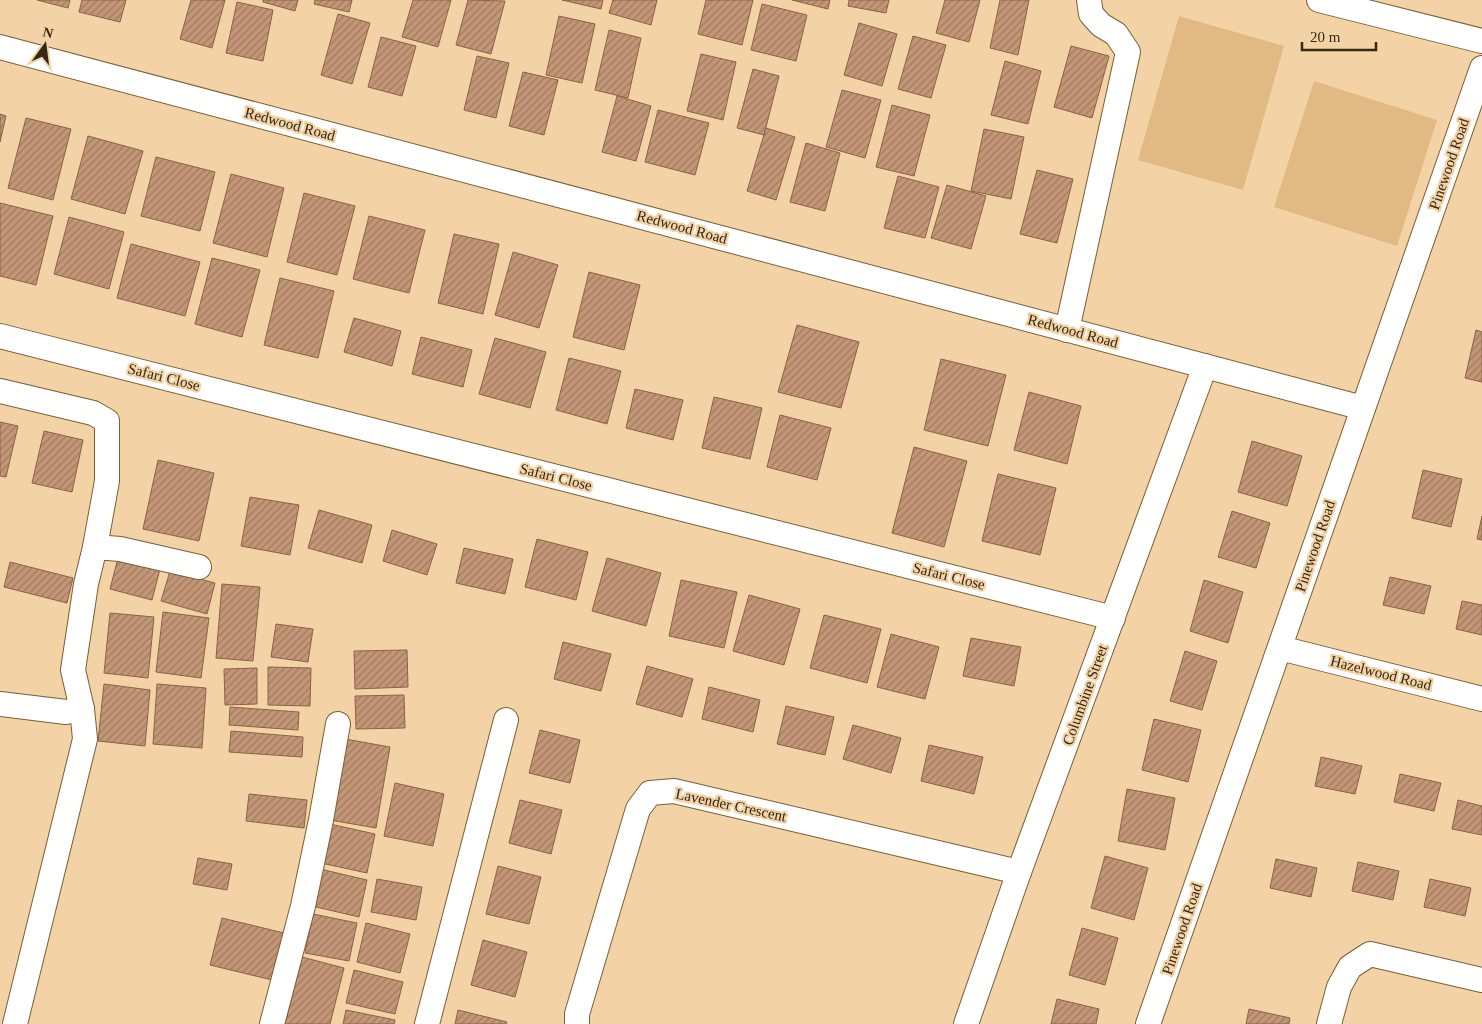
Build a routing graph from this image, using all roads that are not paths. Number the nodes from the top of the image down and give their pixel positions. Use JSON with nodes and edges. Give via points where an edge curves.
{"nodes":[{"id":1,"x":1089,"y":0,"type":"edge"},
{"id":2,"x":1319,"y":0,"type":"edge"},
{"id":3,"x":1482,"y":41,"type":"edge"},
{"id":4,"x":0,"y":47,"type":"edge"},
{"id":5,"x":1482,"y":68,"type":"edge"},
{"id":6,"x":1067,"y":330,"type":"junction"},
{"id":7,"x":0,"y":336,"type":"edge"},
{"id":8,"x":1205,"y":366,"type":"junction"},
{"id":9,"x":0,"y":391,"type":"edge"},
{"id":10,"x":1363,"y":408,"type":"junction"},
{"id":11,"x":95,"y":547,"type":"junction"},
{"id":12,"x":199,"y":567,"type":"dead end"},
{"id":13,"x":1113,"y":618,"type":"junction"},
{"id":14,"x":1280,"y":648,"type":"junction"},
{"id":15,"x":1482,"y":699,"type":"edge"},
{"id":16,"x":0,"y":704,"type":"edge"},
{"id":17,"x":82,"y":709,"type":"junction"},
{"id":18,"x":506,"y":720,"type":"dead end"},
{"id":19,"x":338,"y":724,"type":"dead end"},
{"id":20,"x":1019,"y":872,"type":"junction"},
{"id":21,"x":1482,"y":980,"type":"edge"},
{"id":22,"x":14,"y":1024,"type":"edge"},
{"id":23,"x":272,"y":1024,"type":"edge"},
{"id":24,"x":427,"y":1024,"type":"edge"},
{"id":25,"x":577,"y":1024,"type":"edge"},
{"id":26,"x":966,"y":1024,"type":"edge"},
{"id":27,"x":1148,"y":1024,"type":"edge"},
{"id":28,"x":1329,"y":1024,"type":"edge"}],
"edges":[{"from":1,"to":6,"type":"street","via":[[1091,14],[1116,34],[1128,52]]},
{"from":2,"to":3,"type":"street"},
{"from":4,"to":6,"type":"street","name":"Redwood Road"},
{"from":5,"to":10,"type":"street","name":"Pinewood Road"},
{"from":6,"to":8,"type":"street","name":"Redwood Road"},
{"from":7,"to":13,"type":"street","name":"Safari Close"},
{"from":8,"to":10,"type":"street","name":"Redwood Road"},
{"from":8,"to":13,"type":"street","name":"Columbine Street"},
{"from":9,"to":11,"type":"street","via":[[93,413],[107,421],[107,481]]},
{"from":10,"to":14,"type":"street","name":"Pinewood Road"},
{"from":11,"to":12,"type":"street","via":[[120,549]]},
{"from":11,"to":17,"type":"street","via":[[73,670]]},
{"from":13,"to":20,"type":"street","name":"Columbine Street"},
{"from":14,"to":15,"type":"street","name":"Hazelwood Road"},
{"from":14,"to":27,"type":"street","name":"Pinewood Road"},
{"from":16,"to":17,"type":"street","via":[[66,712]]},
{"from":17,"to":22,"type":"street","via":[[86,739]]},
{"from":18,"to":24,"type":"street"},
{"from":19,"to":23,"type":"street","via":[[303,906]]},
{"from":20,"to":25,"type":"street","name":"Lavender Crescent","via":[[674,791],[650,793],[638,809],[577,1014]]},
{"from":20,"to":26,"type":"street","name":"Columbine Street"},
{"from":21,"to":28,"type":"street","via":[[1370,954],[1350,966],[1339,987]]}]}
